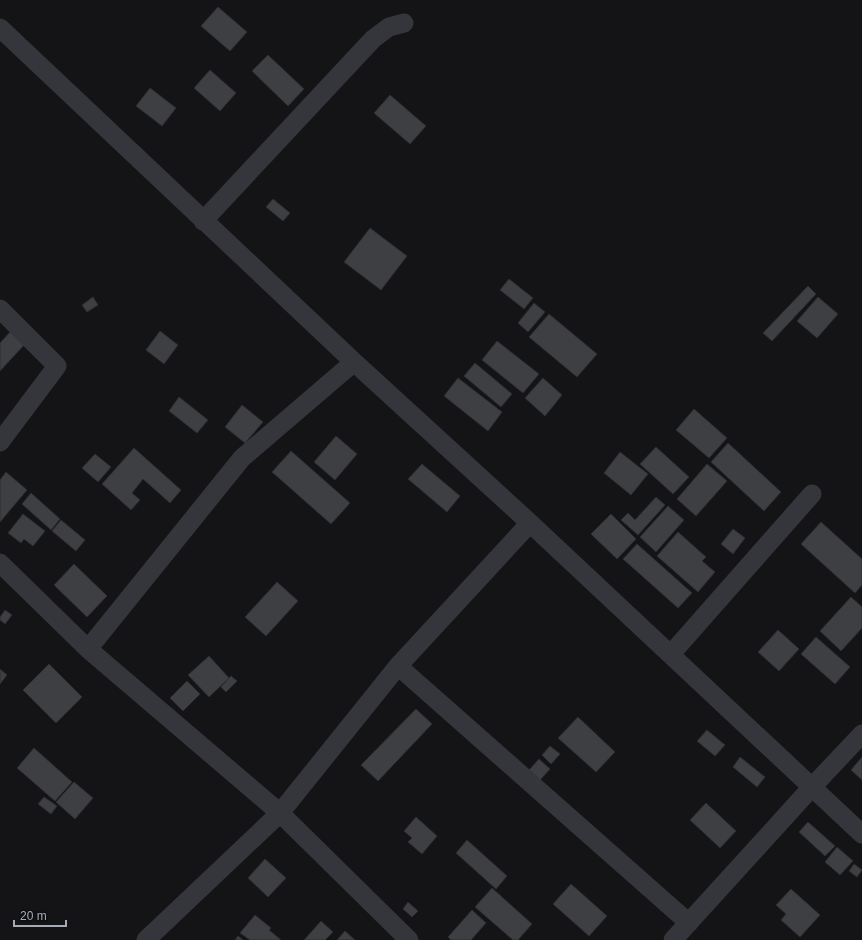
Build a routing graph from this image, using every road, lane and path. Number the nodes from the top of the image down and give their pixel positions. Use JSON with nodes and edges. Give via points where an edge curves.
{"nodes":[{"id":1,"x":404,"y":23,"type":"dead end"},
{"id":2,"x":0,"y":28,"type":"edge"},
{"id":3,"x":203,"y":221,"type":"junction"},
{"id":4,"x":0,"y":309,"type":"edge"},
{"id":5,"x":354,"y":362,"type":"junction"},
{"id":6,"x":0,"y":442,"type":"edge"},
{"id":7,"x":812,"y":494,"type":"dead end"},
{"id":8,"x":530,"y":523,"type":"junction"},
{"id":9,"x":0,"y":563,"type":"edge"},
{"id":10,"x":88,"y":649,"type":"junction"},
{"id":11,"x":670,"y":654,"type":"junction"},
{"id":12,"x":398,"y":666,"type":"junction"},
{"id":13,"x":862,"y":734,"type":"edge"},
{"id":14,"x":812,"y":786,"type":"junction"},
{"id":15,"x":280,"y":813,"type":"junction"},
{"id":16,"x":862,"y":834,"type":"edge"},
{"id":17,"x":689,"y":923,"type":"junction"},
{"id":18,"x":146,"y":940,"type":"edge"},
{"id":19,"x":409,"y":940,"type":"edge"},
{"id":20,"x":673,"y":940,"type":"edge"}],
"edges":[{"from":1,"to":3,"type":"street","via":[[389,27],[373,39]]},
{"from":2,"to":3,"type":"street"},
{"from":3,"to":5,"type":"street"},
{"from":4,"to":6,"type":"street","via":[[57,366]]},
{"from":5,"to":8,"type":"street"},
{"from":5,"to":10,"type":"street","via":[[242,458]]},
{"from":7,"to":11,"type":"street"},
{"from":8,"to":11,"type":"street"},
{"from":8,"to":12,"type":"street"},
{"from":9,"to":10,"type":"street"},
{"from":10,"to":15,"type":"street"},
{"from":11,"to":14,"type":"street"},
{"from":12,"to":15,"type":"street"},
{"from":12,"to":17,"type":"street"},
{"from":13,"to":14,"type":"street"},
{"from":14,"to":16,"type":"street"},
{"from":14,"to":17,"type":"street"},
{"from":15,"to":18,"type":"street"},
{"from":15,"to":19,"type":"street"},
{"from":17,"to":20,"type":"street"}]}
